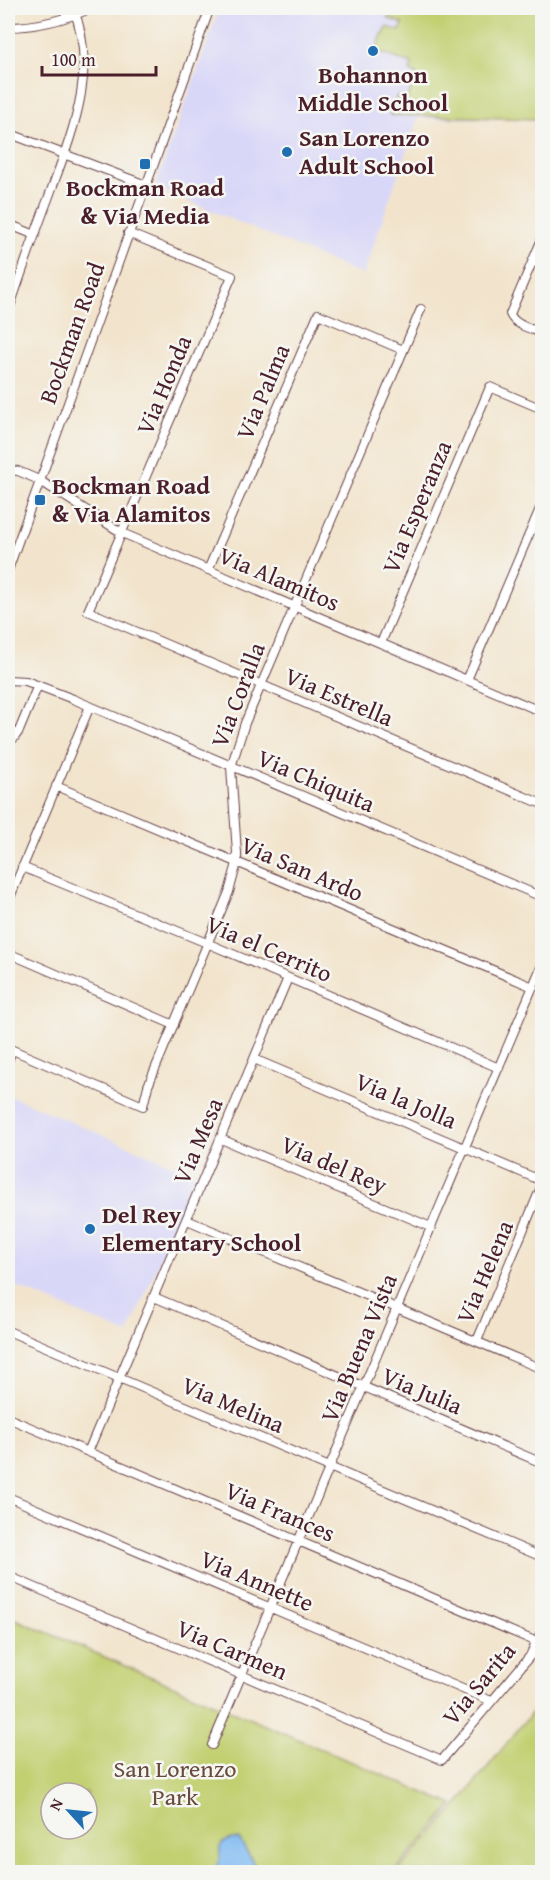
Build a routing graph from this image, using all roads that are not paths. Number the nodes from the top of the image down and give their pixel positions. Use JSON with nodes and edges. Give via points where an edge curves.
{"nodes":[{"id":1,"x":93,"y":8,"type":"edge"},
{"id":2,"x":210,"y":8,"type":"edge"},
{"id":3,"x":74,"y":11,"type":"edge"},
{"id":4,"x":8,"y":27,"type":"edge"},
{"id":5,"x":8,"y":133,"type":"edge"},
{"id":6,"x":64,"y":155,"type":"junction"},
{"id":7,"x":146,"y":185,"type":"junction"},
{"id":8,"x":8,"y":224,"type":"edge"},
{"id":9,"x":128,"y":233,"type":"junction"},
{"id":10,"x":35,"y":235,"type":"junction"},
{"id":11,"x":543,"y":239,"type":"edge"},
{"id":12,"x":533,"y":261,"type":"junction"},
{"id":13,"x":543,"y":265,"type":"edge"},
{"id":14,"x":421,"y":309,"type":"dead end"},
{"id":15,"x":8,"y":312,"type":"edge"},
{"id":16,"x":543,"y":333,"type":"edge"},
{"id":17,"x":403,"y":350,"type":"junction"},
{"id":18,"x":543,"y":409,"type":"edge"},
{"id":19,"x":8,"y":470,"type":"edge"},
{"id":20,"x":39,"y":480,"type":"junction"},
{"id":21,"x":543,"y":504,"type":"edge"},
{"id":22,"x":122,"y":533,"type":"junction"},
{"id":23,"x":8,"y":570,"type":"edge"},
{"id":24,"x":208,"y":570,"type":"junction"},
{"id":25,"x":295,"y":606,"type":"junction"},
{"id":26,"x":88,"y":611,"type":"joint"},
{"id":27,"x":381,"y":643,"type":"junction"},
{"id":28,"x":8,"y":680,"type":"edge"},
{"id":29,"x":467,"y":680,"type":"junction"},
{"id":30,"x":38,"y":685,"type":"junction"},
{"id":31,"x":261,"y":685,"type":"junction"},
{"id":32,"x":90,"y":706,"type":"junction"},
{"id":33,"x":543,"y":712,"type":"edge"},
{"id":34,"x":8,"y":740,"type":"edge"},
{"id":35,"x":231,"y":767,"type":"junction"},
{"id":36,"x":56,"y":786,"type":"junction"},
{"id":37,"x":543,"y":804,"type":"edge"},
{"id":38,"x":237,"y":863,"type":"junction"},
{"id":39,"x":22,"y":867,"type":"junction"},
{"id":40,"x":543,"y":897,"type":"edge"},
{"id":41,"x":8,"y":902,"type":"edge"},
{"id":42,"x":208,"y":944,"type":"junction"},
{"id":43,"x":8,"y":953,"type":"edge"},
{"id":44,"x":543,"y":965,"type":"edge"},
{"id":45,"x":288,"y":978,"type":"junction"},
{"id":46,"x":533,"y":987,"type":"junction"},
{"id":47,"x":174,"y":1025,"type":"junction"},
{"id":48,"x":10,"y":1049,"type":"edge"},
{"id":49,"x":254,"y":1059,"type":"junction"},
{"id":50,"x":8,"y":1061,"type":"edge"},
{"id":51,"x":499,"y":1068,"type":"junction"},
{"id":52,"x":221,"y":1139,"type":"junction"},
{"id":53,"x":465,"y":1147,"type":"junction"},
{"id":54,"x":543,"y":1183,"type":"edge"},
{"id":55,"x":187,"y":1220,"type":"junction"},
{"id":56,"x":431,"y":1227,"type":"junction"},
{"id":57,"x":154,"y":1297,"type":"junction"},
{"id":58,"x":397,"y":1308,"type":"junction"},
{"id":59,"x":8,"y":1331,"type":"edge"},
{"id":60,"x":477,"y":1341,"type":"junction"},
{"id":61,"x":543,"y":1369,"type":"edge"},
{"id":62,"x":120,"y":1377,"type":"junction"},
{"id":63,"x":364,"y":1387,"type":"junction"},
{"id":64,"x":8,"y":1418,"type":"edge"},
{"id":65,"x":88,"y":1452,"type":"junction"},
{"id":66,"x":543,"y":1463,"type":"edge"},
{"id":67,"x":330,"y":1467,"type":"junction"},
{"id":68,"x":8,"y":1497,"type":"edge"},
{"id":69,"x":298,"y":1541,"type":"junction"},
{"id":70,"x":543,"y":1557,"type":"edge"},
{"id":71,"x":8,"y":1576,"type":"edge"},
{"id":72,"x":271,"y":1608,"type":"junction"},
{"id":73,"x":543,"y":1630,"type":"edge"},
{"id":74,"x":537,"y":1642,"type":"junction"},
{"id":75,"x":243,"y":1675,"type":"junction"},
{"id":76,"x":491,"y":1701,"type":"junction"},
{"id":77,"x":212,"y":1745,"type":"dead end"},
{"id":78,"x":442,"y":1760,"type":"joint"}],
"edges":[{"from":1,"to":3,"type":"street"},
{"from":2,"to":7,"type":"street","name":"Bockman Road"},
{"from":3,"to":4,"type":"street","via":[[28,27]]},
{"from":3,"to":6,"type":"street","via":[[82,48],[82,91]]},
{"from":5,"to":6,"type":"street"},
{"from":6,"to":7,"type":"street"},
{"from":6,"to":10,"type":"street"},
{"from":7,"to":9,"type":"street","name":"Bockman Road"},
{"from":8,"to":10,"type":"street"},
{"from":9,"to":20,"type":"street","name":"Bockman Road"},
{"from":9,"to":22,"type":"street","name":"Via Honda","via":[[232,276]]},
{"from":10,"to":15,"type":"street"},
{"from":11,"to":12,"type":"street"},
{"from":12,"to":13,"type":"street"},
{"from":12,"to":16,"type":"street","via":[[510,314],[513,320]]},
{"from":14,"to":17,"type":"street","name":"Via Coralla"},
{"from":17,"to":24,"type":"street","name":"Via Palma","via":[[318,314]]},
{"from":17,"to":25,"type":"street","name":"Via Coralla"},
{"from":18,"to":27,"type":"street","name":"Via Esperanza","via":[[490,387]]},
{"from":19,"to":20,"type":"street","name":"Via Alamitos"},
{"from":20,"to":22,"type":"street","name":"Via Alamitos"},
{"from":20,"to":23,"type":"street","name":"Bockman Road"},
{"from":21,"to":29,"type":"street"},
{"from":22,"to":24,"type":"street","name":"Via Alamitos"},
{"from":22,"to":26,"type":"street","name":"Via Honda"},
{"from":24,"to":25,"type":"street","name":"Via Alamitos"},
{"from":25,"to":27,"type":"street","name":"Via Alamitos"},
{"from":25,"to":31,"type":"street","name":"Via Coralla"},
{"from":26,"to":31,"type":"street","name":"Via Estrella"},
{"from":27,"to":29,"type":"street","name":"Via Alamitos"},
{"from":28,"to":30,"type":"street","name":"Via Chiquita"},
{"from":29,"to":33,"type":"street","name":"Via Alamitos"},
{"from":30,"to":32,"type":"street","name":"Via Chiquita"},
{"from":30,"to":34,"type":"street","via":[[19,731]]},
{"from":31,"to":35,"type":"street","name":"Via Coralla"},
{"from":31,"to":37,"type":"street","name":"Via Estrella"},
{"from":32,"to":35,"type":"street","name":"Via Chiquita"},
{"from":32,"to":36,"type":"street"},
{"from":35,"to":38,"type":"street","name":"Via Coralla"},
{"from":35,"to":40,"type":"street","name":"Via Chiquita"},
{"from":36,"to":38,"type":"street","name":"Via San Ardo"},
{"from":36,"to":39,"type":"street"},
{"from":38,"to":42,"type":"street","name":"Via Coralla"},
{"from":38,"to":46,"type":"street","name":"Via San Ardo"},
{"from":39,"to":41,"type":"street"},
{"from":39,"to":42,"type":"street","name":"Via el Cerrito"},
{"from":42,"to":45,"type":"street","name":"Via el Cerrito"},
{"from":42,"to":47,"type":"street","name":"Via Coralla"},
{"from":43,"to":47,"type":"street"},
{"from":44,"to":46,"type":"street","name":"Via Buena Vista"},
{"from":45,"to":49,"type":"street","name":"Via Mesa"},
{"from":45,"to":51,"type":"street","name":"Via el Cerrito"},
{"from":46,"to":51,"type":"street","name":"Via Buena Vista"},
{"from":47,"to":48,"type":"street","name":"Via Coralla","via":[[143,1106]]},
{"from":48,"to":50,"type":"street"},
{"from":49,"to":52,"type":"street","name":"Via Mesa"},
{"from":49,"to":53,"type":"street","name":"Via la Jolla"},
{"from":51,"to":53,"type":"street","name":"Via Buena Vista"},
{"from":52,"to":55,"type":"street","name":"Via Mesa"},
{"from":52,"to":56,"type":"street","name":"Via del Rey"},
{"from":53,"to":54,"type":"street","name":"Via la Jolla"},
{"from":53,"to":56,"type":"street","name":"Via Buena Vista"},
{"from":54,"to":60,"type":"street","name":"Via Helena"},
{"from":55,"to":57,"type":"street","name":"Via Mesa"},
{"from":55,"to":58,"type":"street"},
{"from":56,"to":58,"type":"street","name":"Via Buena Vista"},
{"from":57,"to":62,"type":"street","name":"Via Mesa"},
{"from":57,"to":63,"type":"street","name":"Via Julia"},
{"from":58,"to":60,"type":"street"},
{"from":58,"to":63,"type":"street","name":"Via Buena Vista"},
{"from":59,"to":62,"type":"street","name":"Via Melina"},
{"from":60,"to":61,"type":"street"},
{"from":62,"to":65,"type":"street","name":"Via Mesa"},
{"from":62,"to":67,"type":"street","name":"Via Melina"},
{"from":63,"to":66,"type":"street","name":"Via Julia"},
{"from":63,"to":67,"type":"street","name":"Via Buena Vista"},
{"from":64,"to":65,"type":"street","name":"Via Frances"},
{"from":65,"to":69,"type":"street","name":"Via Frances"},
{"from":67,"to":69,"type":"street","name":"Via Buena Vista"},
{"from":67,"to":70,"type":"street","name":"Via Melina"},
{"from":68,"to":72,"type":"street","name":"Via Annette"},
{"from":69,"to":72,"type":"street","name":"Via Buena Vista"},
{"from":69,"to":74,"type":"street","name":"Via Frances"},
{"from":71,"to":75,"type":"street","name":"Via Carmen"},
{"from":72,"to":75,"type":"street","name":"Via Buena Vista"},
{"from":72,"to":76,"type":"street","name":"Via Annette"},
{"from":73,"to":74,"type":"street","name":"Via Sarita"},
{"from":74,"to":76,"type":"street","name":"Via Sarita","via":[[530,1656]]},
{"from":75,"to":77,"type":"street","name":"Via Buena Vista"},
{"from":75,"to":78,"type":"street","name":"Via Carmen"},
{"from":76,"to":78,"type":"street","name":"Via Sarita"}]}
